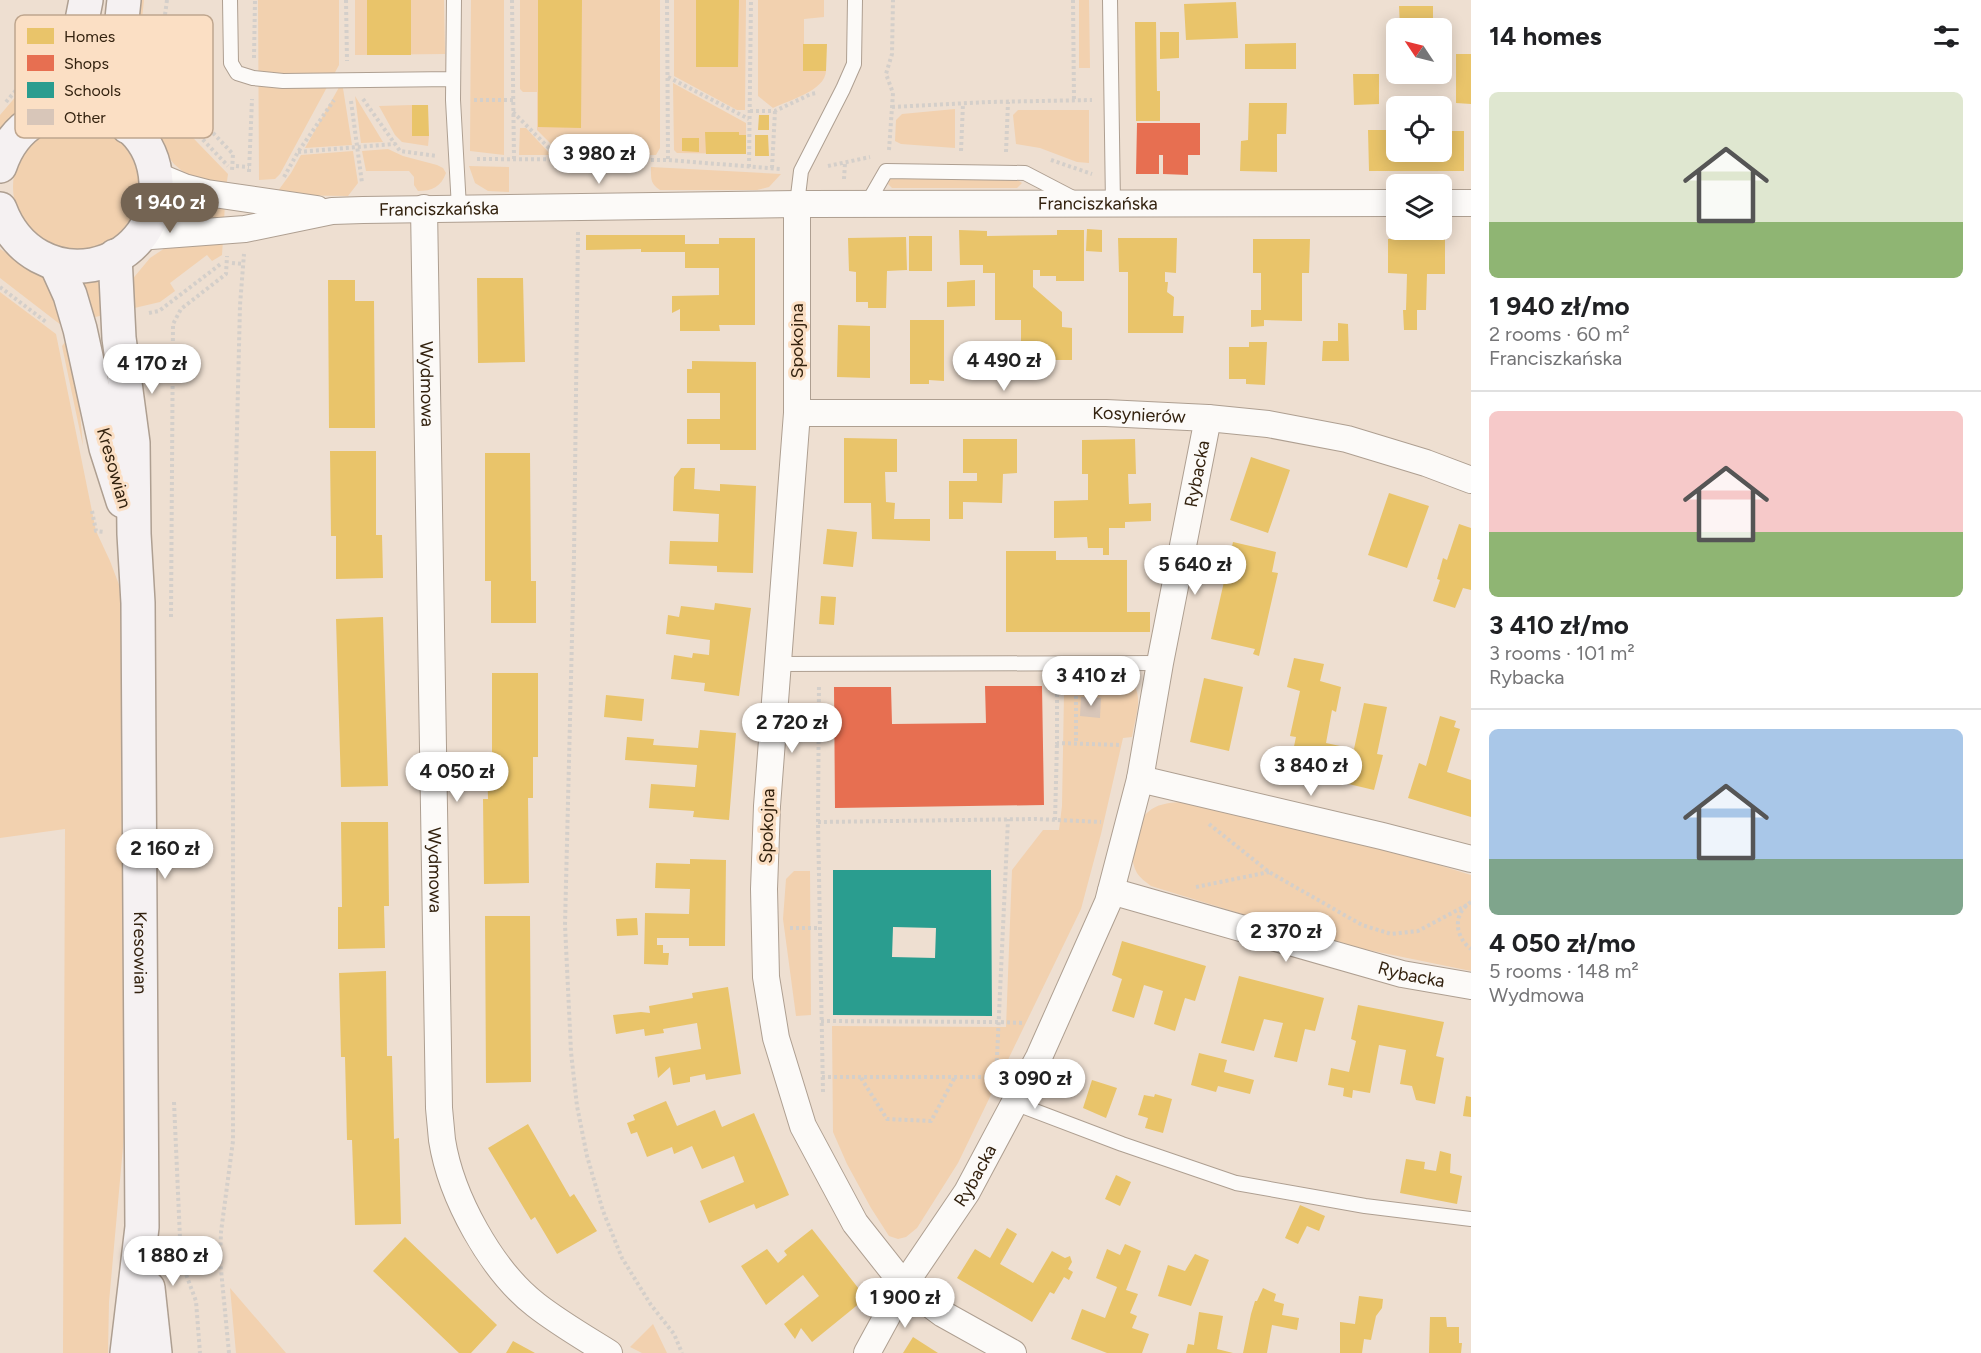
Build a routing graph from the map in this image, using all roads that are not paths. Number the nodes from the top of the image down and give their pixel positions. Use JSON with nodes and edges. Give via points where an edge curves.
{"nodes":[{"id":1,"x":86,"y":0,"type":"edge"},
{"id":2,"x":124,"y":0,"type":"edge"},
{"id":3,"x":230,"y":0,"type":"edge"},
{"id":4,"x":454,"y":0,"type":"edge"},
{"id":5,"x":855,"y":0,"type":"edge"},
{"id":6,"x":1110,"y":0,"type":"edge"},
{"id":7,"x":83,"y":15,"type":"edge"},
{"id":8,"x":122,"y":15,"type":"edge"},
{"id":9,"x":453,"y":79,"type":"junction"},
{"id":10,"x":15,"y":138,"type":"edge"},
{"id":11,"x":139,"y":138,"type":"edge"},
{"id":12,"x":0,"y":166,"type":"edge"},
{"id":13,"x":155,"y":176,"type":"junction"},
{"id":14,"x":1386,"y":203,"type":"edge"},
{"id":15,"x":1452,"y":203,"type":"edge"},
{"id":16,"x":1471,"y":203,"type":"edge"},
{"id":17,"x":797,"y":204,"type":"junction"},
{"id":18,"x":1113,"y":204,"type":"junction"},
{"id":19,"x":424,"y":208,"type":"junction"},
{"id":20,"x":459,"y":208,"type":"junction"},
{"id":21,"x":0,"y":209,"type":"edge"},
{"id":22,"x":332,"y":211,"type":"junction"},
{"id":23,"x":7,"y":236,"type":"edge"},
{"id":24,"x":127,"y":247,"type":"junction"},
{"id":25,"x":56,"y":264,"type":"junction"},
{"id":26,"x":797,"y":413,"type":"junction"},
{"id":27,"x":1208,"y":418,"type":"junction"},
{"id":28,"x":1471,"y":480,"type":"edge"},
{"id":29,"x":134,"y":534,"type":"junction"},
{"id":30,"x":1160,"y":663,"type":"junction"},
{"id":31,"x":777,"y":664,"type":"junction"},
{"id":32,"x":1140,"y":779,"type":"junction"},
{"id":33,"x":1471,"y":859,"type":"edge"},
{"id":34,"x":1111,"y":891,"type":"junction"},
{"id":35,"x":1471,"y":986,"type":"edge"},
{"id":36,"x":1005,"y":1095,"type":"junction"},
{"id":37,"x":1471,"y":1219,"type":"edge"},
{"id":38,"x":142,"y":1227,"type":"junction"},
{"id":39,"x":904,"y":1285,"type":"junction"},
{"id":40,"x":127,"y":1353,"type":"edge"},
{"id":41,"x":155,"y":1353,"type":"edge"},
{"id":42,"x":609,"y":1353,"type":"edge"},
{"id":43,"x":867,"y":1353,"type":"edge"},
{"id":44,"x":1013,"y":1353,"type":"edge"}],
"edges":[{"from":1,"to":7,"type":"main road"},
{"from":2,"to":8,"type":"main road"},
{"from":3,"to":9,"type":"lane","via":[[231,63],[237,73],[284,81]]},
{"from":4,"to":9,"type":"lane"},
{"from":5,"to":17,"type":"lane","via":[[854,64],[801,171]]},
{"from":6,"to":18,"type":"lane"},
{"from":9,"to":20,"type":"lane"},
{"from":10,"to":12,"type":"main road"},
{"from":11,"to":13,"type":"main road"},
{"from":13,"to":22,"type":"street","name":"Franciszkańska","via":[[184,187]]},
{"from":13,"to":24,"type":"main road","via":[[152,211]]},
{"from":14,"to":18,"type":"street","name":"Franciszkańska"},
{"from":15,"to":16,"type":"street"},
{"from":17,"to":18,"type":"street","name":"Franciszkańska"},
{"from":17,"to":20,"type":"street","name":"Franciszkańska"},
{"from":17,"to":26,"type":"street","name":"Spokojna"},
{"from":19,"to":20,"type":"street","name":"Franciszkańska"},
{"from":19,"to":22,"type":"street","name":"Franciszkańska"},
{"from":19,"to":42,"type":"street","name":"Wydmowa","via":[[442,1142],[471,1225],[504,1273],[534,1304]]},
{"from":21,"to":23,"type":"main road","via":[[8,227]]},
{"from":22,"to":24,"type":"street","name":"Franciszkańska","via":[[268,225],[236,238]]},
{"from":23,"to":25,"type":"main road"},
{"from":24,"to":25,"type":"main road","via":[[90,266]]},
{"from":24,"to":29,"type":"main road","name":"Kresowian","via":[[119,338],[133,443]]},
{"from":25,"to":29,"type":"main road","name":"Kresowian","via":[[80,329],[106,448]]},
{"from":26,"to":27,"type":"street","name":"Kosynierów","via":[[1106,413]]},
{"from":26,"to":31,"type":"street","name":"Spokojna"},
{"from":27,"to":28,"type":"street","name":"Kosynierów","via":[[1268,424],[1347,439]]},
{"from":27,"to":30,"type":"street","name":"Rybacka"},
{"from":29,"to":38,"type":"main road","name":"Kresowian","via":[[139,624]]},
{"from":30,"to":31,"type":"lane"},
{"from":30,"to":32,"type":"street","name":"Rybacka"},
{"from":31,"to":39,"type":"street","name":"Spokojna","via":[[764,889],[766,977],[776,1038],[803,1126],[855,1223]]},
{"from":32,"to":33,"type":"street"},
{"from":32,"to":34,"type":"street","name":"Rybacka"},
{"from":34,"to":35,"type":"street","name":"Rybacka","via":[[1402,974]]},
{"from":34,"to":36,"type":"street","name":"Rybacka","via":[[1039,1057]]},
{"from":36,"to":37,"type":"lane","via":[[1122,1144],[1236,1183],[1365,1206]]},
{"from":36,"to":39,"type":"street","name":"Rybacka","via":[[967,1191]]},
{"from":38,"to":40,"type":"main road","name":"Kresowian"},
{"from":38,"to":41,"type":"main road","name":"Kresowian"},
{"from":39,"to":43,"type":"street","name":"Rybacka"},
{"from":39,"to":44,"type":"street","name":"Spokojna","via":[[943,1314]]}]}
